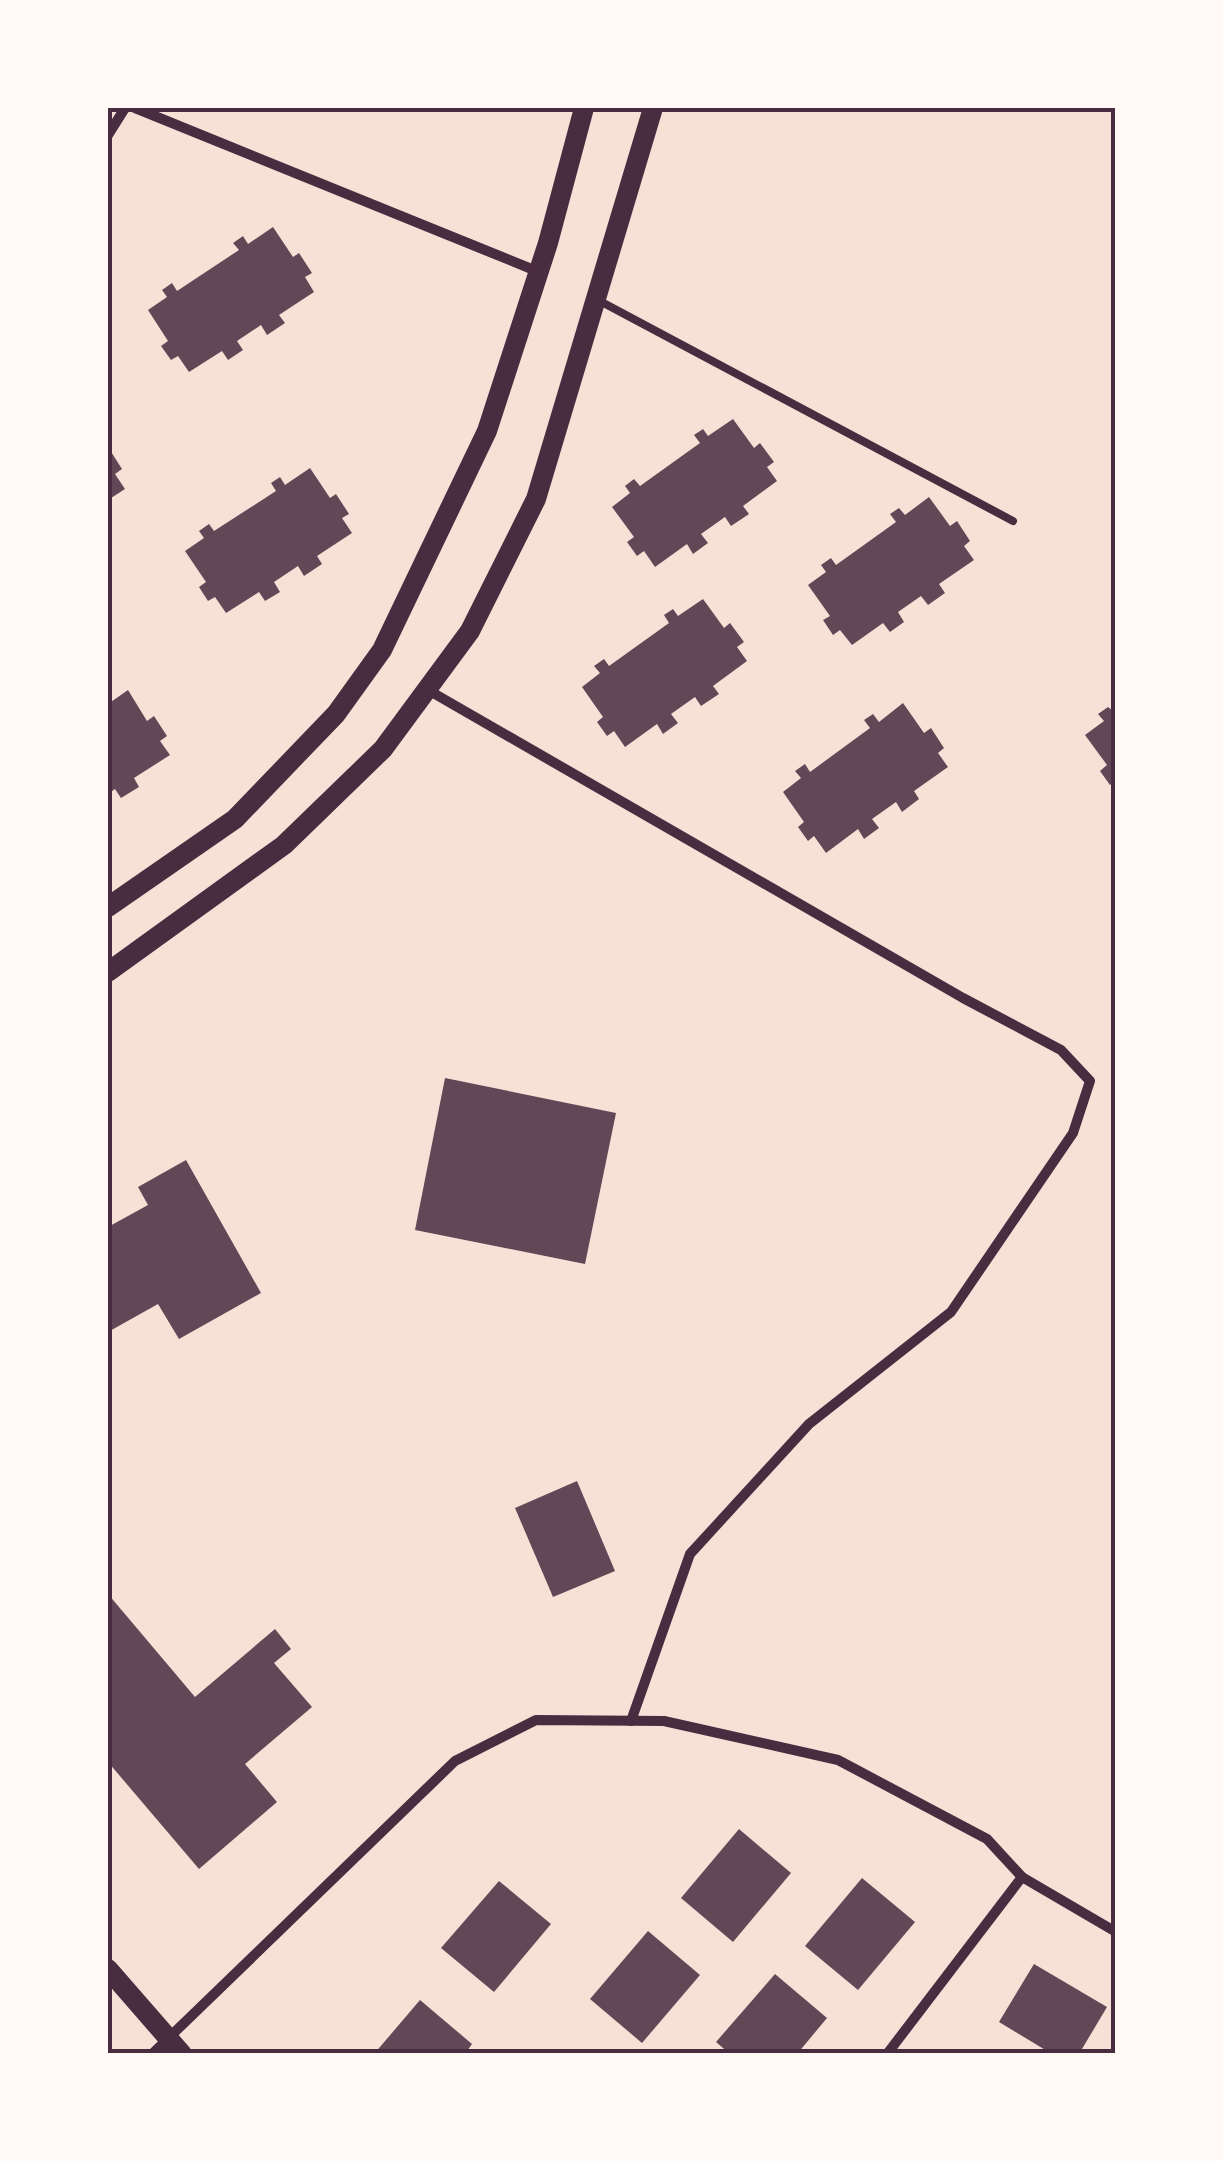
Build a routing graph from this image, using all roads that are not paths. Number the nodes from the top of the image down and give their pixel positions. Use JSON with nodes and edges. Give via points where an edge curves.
{"nodes":[{"id":1,"x":125,"y":108,"type":"edge"},
{"id":2,"x":135,"y":108,"type":"edge"},
{"id":3,"x":584,"y":108,"type":"edge"},
{"id":4,"x":652,"y":108,"type":"edge"},
{"id":5,"x":108,"y":135,"type":"edge"},
{"id":6,"x":538,"y":272,"type":"junction"},
{"id":7,"x":596,"y":300,"type":"junction"},
{"id":8,"x":1012,"y":521,"type":"dead end"},
{"id":9,"x":427,"y":690,"type":"junction"},
{"id":10,"x":108,"y":906,"type":"edge"},
{"id":11,"x":108,"y":972,"type":"edge"},
{"id":12,"x":631,"y":1721,"type":"junction"},
{"id":13,"x":1022,"y":1877,"type":"junction"},
{"id":14,"x":1116,"y":1932,"type":"edge"},
{"id":15,"x":108,"y":1969,"type":"edge"},
{"id":16,"x":176,"y":2047,"type":"edge"},
{"id":17,"x":152,"y":2054,"type":"edge"},
{"id":18,"x":887,"y":2054,"type":"edge"}],
"edges":[{"from":1,"to":5,"type":"street"},
{"from":2,"to":6,"type":"street"},
{"from":3,"to":6,"type":"main road"},
{"from":4,"to":7,"type":"main road"},
{"from":6,"to":10,"type":"main road","via":[[488,430],[382,650],[336,714],[234,818]]},
{"from":7,"to":8,"type":"lane"},
{"from":7,"to":9,"type":"main road","via":[[536,499],[470,632]]},
{"from":9,"to":11,"type":"main road","via":[[382,749],[284,845]]},
{"from":9,"to":12,"type":"street","via":[[1061,1050],[1090,1081],[1073,1133],[950,1312],[809,1424],[690,1554]]},
{"from":12,"to":13,"type":"street","via":[[664,1721],[838,1760],[987,1840]]},
{"from":12,"to":16,"type":"street","via":[[536,1720],[455,1762]]},
{"from":13,"to":14,"type":"street"},
{"from":13,"to":18,"type":"street"},
{"from":15,"to":16,"type":"main road"},
{"from":16,"to":17,"type":"street"}]}
